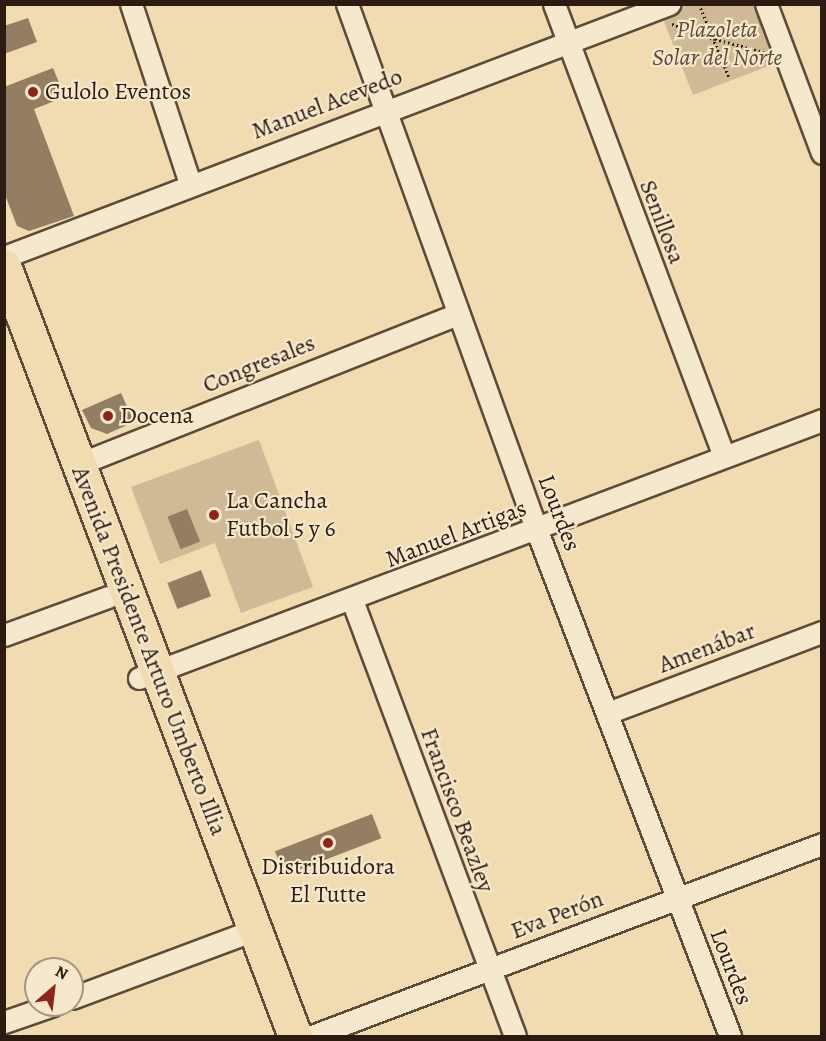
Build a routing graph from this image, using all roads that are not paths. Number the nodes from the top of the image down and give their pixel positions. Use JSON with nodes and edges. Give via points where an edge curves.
{"nodes":[{"id":1,"x":131,"y":4,"type":"edge"},
{"id":2,"x":346,"y":4,"type":"edge"},
{"id":3,"x":554,"y":4,"type":"edge"},
{"id":4,"x":666,"y":6,"type":"edge"},
{"id":5,"x":769,"y":12,"type":"edge"},
{"id":6,"x":565,"y":41,"type":"junction"},
{"id":7,"x":382,"y":110,"type":"junction"},
{"id":8,"x":822,"y":153,"type":"edge"},
{"id":9,"x":190,"y":183,"type":"junction"},
{"id":10,"x":4,"y":257,"type":"edge"},
{"id":11,"x":4,"y":266,"type":"edge"},
{"id":12,"x":458,"y":314,"type":"junction"},
{"id":13,"x":4,"y":326,"type":"edge"},
{"id":14,"x":822,"y":420,"type":"edge"},
{"id":15,"x":724,"y":456,"type":"junction"},
{"id":16,"x":79,"y":464,"type":"junction"},
{"id":17,"x":537,"y":531,"type":"junction"},
{"id":18,"x":108,"y":597,"type":"junction"},
{"id":19,"x":352,"y":600,"type":"junction"},
{"id":20,"x":822,"y":632,"type":"edge"},
{"id":21,"x":4,"y":635,"type":"edge"},
{"id":22,"x":148,"y":675,"type":"junction"},
{"id":23,"x":610,"y":712,"type":"junction"},
{"id":24,"x":822,"y":844,"type":"edge"},
{"id":25,"x":678,"y":897,"type":"junction"},
{"id":26,"x":246,"y":935,"type":"junction"},
{"id":27,"x":488,"y":969,"type":"junction"},
{"id":28,"x":84,"y":995,"type":"edge"},
{"id":29,"x":24,"y":1015,"type":"edge"},
{"id":30,"x":4,"y":1022,"type":"edge"},
{"id":31,"x":273,"y":1036,"type":"edge"},
{"id":32,"x":295,"y":1036,"type":"edge"},
{"id":33,"x":312,"y":1036,"type":"edge"},
{"id":34,"x":515,"y":1036,"type":"edge"},
{"id":35,"x":730,"y":1036,"type":"edge"}],
"edges":[{"from":1,"to":9,"type":"street"},
{"from":2,"to":7,"type":"street","name":"Lourdes"},
{"from":3,"to":6,"type":"street","name":"Senillosa"},
{"from":4,"to":6,"type":"street","name":"Manuel Acevedo"},
{"from":5,"to":8,"type":"street"},
{"from":6,"to":7,"type":"street","name":"Manuel Acevedo"},
{"from":6,"to":15,"type":"street","name":"Senillosa"},
{"from":7,"to":9,"type":"street","name":"Manuel Acevedo"},
{"from":7,"to":12,"type":"street","name":"Lourdes"},
{"from":9,"to":10,"type":"street","name":"Manuel Acevedo"},
{"from":11,"to":16,"type":"main road","name":"Avenida Presidente Arturo Umberto Illia"},
{"from":12,"to":16,"type":"street","name":"Congresales"},
{"from":12,"to":17,"type":"street","name":"Lourdes"},
{"from":13,"to":18,"type":"main road","name":"Avenida Presidente Arturo Umberto Illia"},
{"from":14,"to":15,"type":"street","name":"Manuel Artigas"},
{"from":15,"to":17,"type":"street","name":"Manuel Artigas"},
{"from":16,"to":22,"type":"main road","name":"Avenida Presidente Arturo Umberto Illia"},
{"from":17,"to":19,"type":"street","name":"Manuel Artigas"},
{"from":17,"to":23,"type":"street","name":"Lourdes"},
{"from":18,"to":21,"type":"street"},
{"from":18,"to":22,"type":"main road","name":"Avenida Presidente Arturo Umberto Illia"},
{"from":19,"to":22,"type":"street","name":"Manuel Artigas"},
{"from":19,"to":27,"type":"street","name":"Francisco Beazley"},
{"from":20,"to":23,"type":"street","name":"Amenábar"},
{"from":22,"to":26,"type":"main road","name":"Avenida Presidente Arturo Umberto Illia"},
{"from":23,"to":25,"type":"street","name":"Lourdes"},
{"from":24,"to":25,"type":"street","name":"Eva Perón"},
{"from":25,"to":27,"type":"street","name":"Eva Perón"},
{"from":25,"to":35,"type":"street","name":"Lourdes"},
{"from":26,"to":28,"type":"street"},
{"from":26,"to":31,"type":"main road","name":"Avenida Presidente Arturo Umberto Illia"},
{"from":26,"to":32,"type":"main road","name":"Avenida Presidente Arturo Umberto Illia"},
{"from":27,"to":33,"type":"street","name":"Eva Perón"},
{"from":27,"to":34,"type":"street","name":"Francisco Beazley"},
{"from":29,"to":30,"type":"street"}]}
